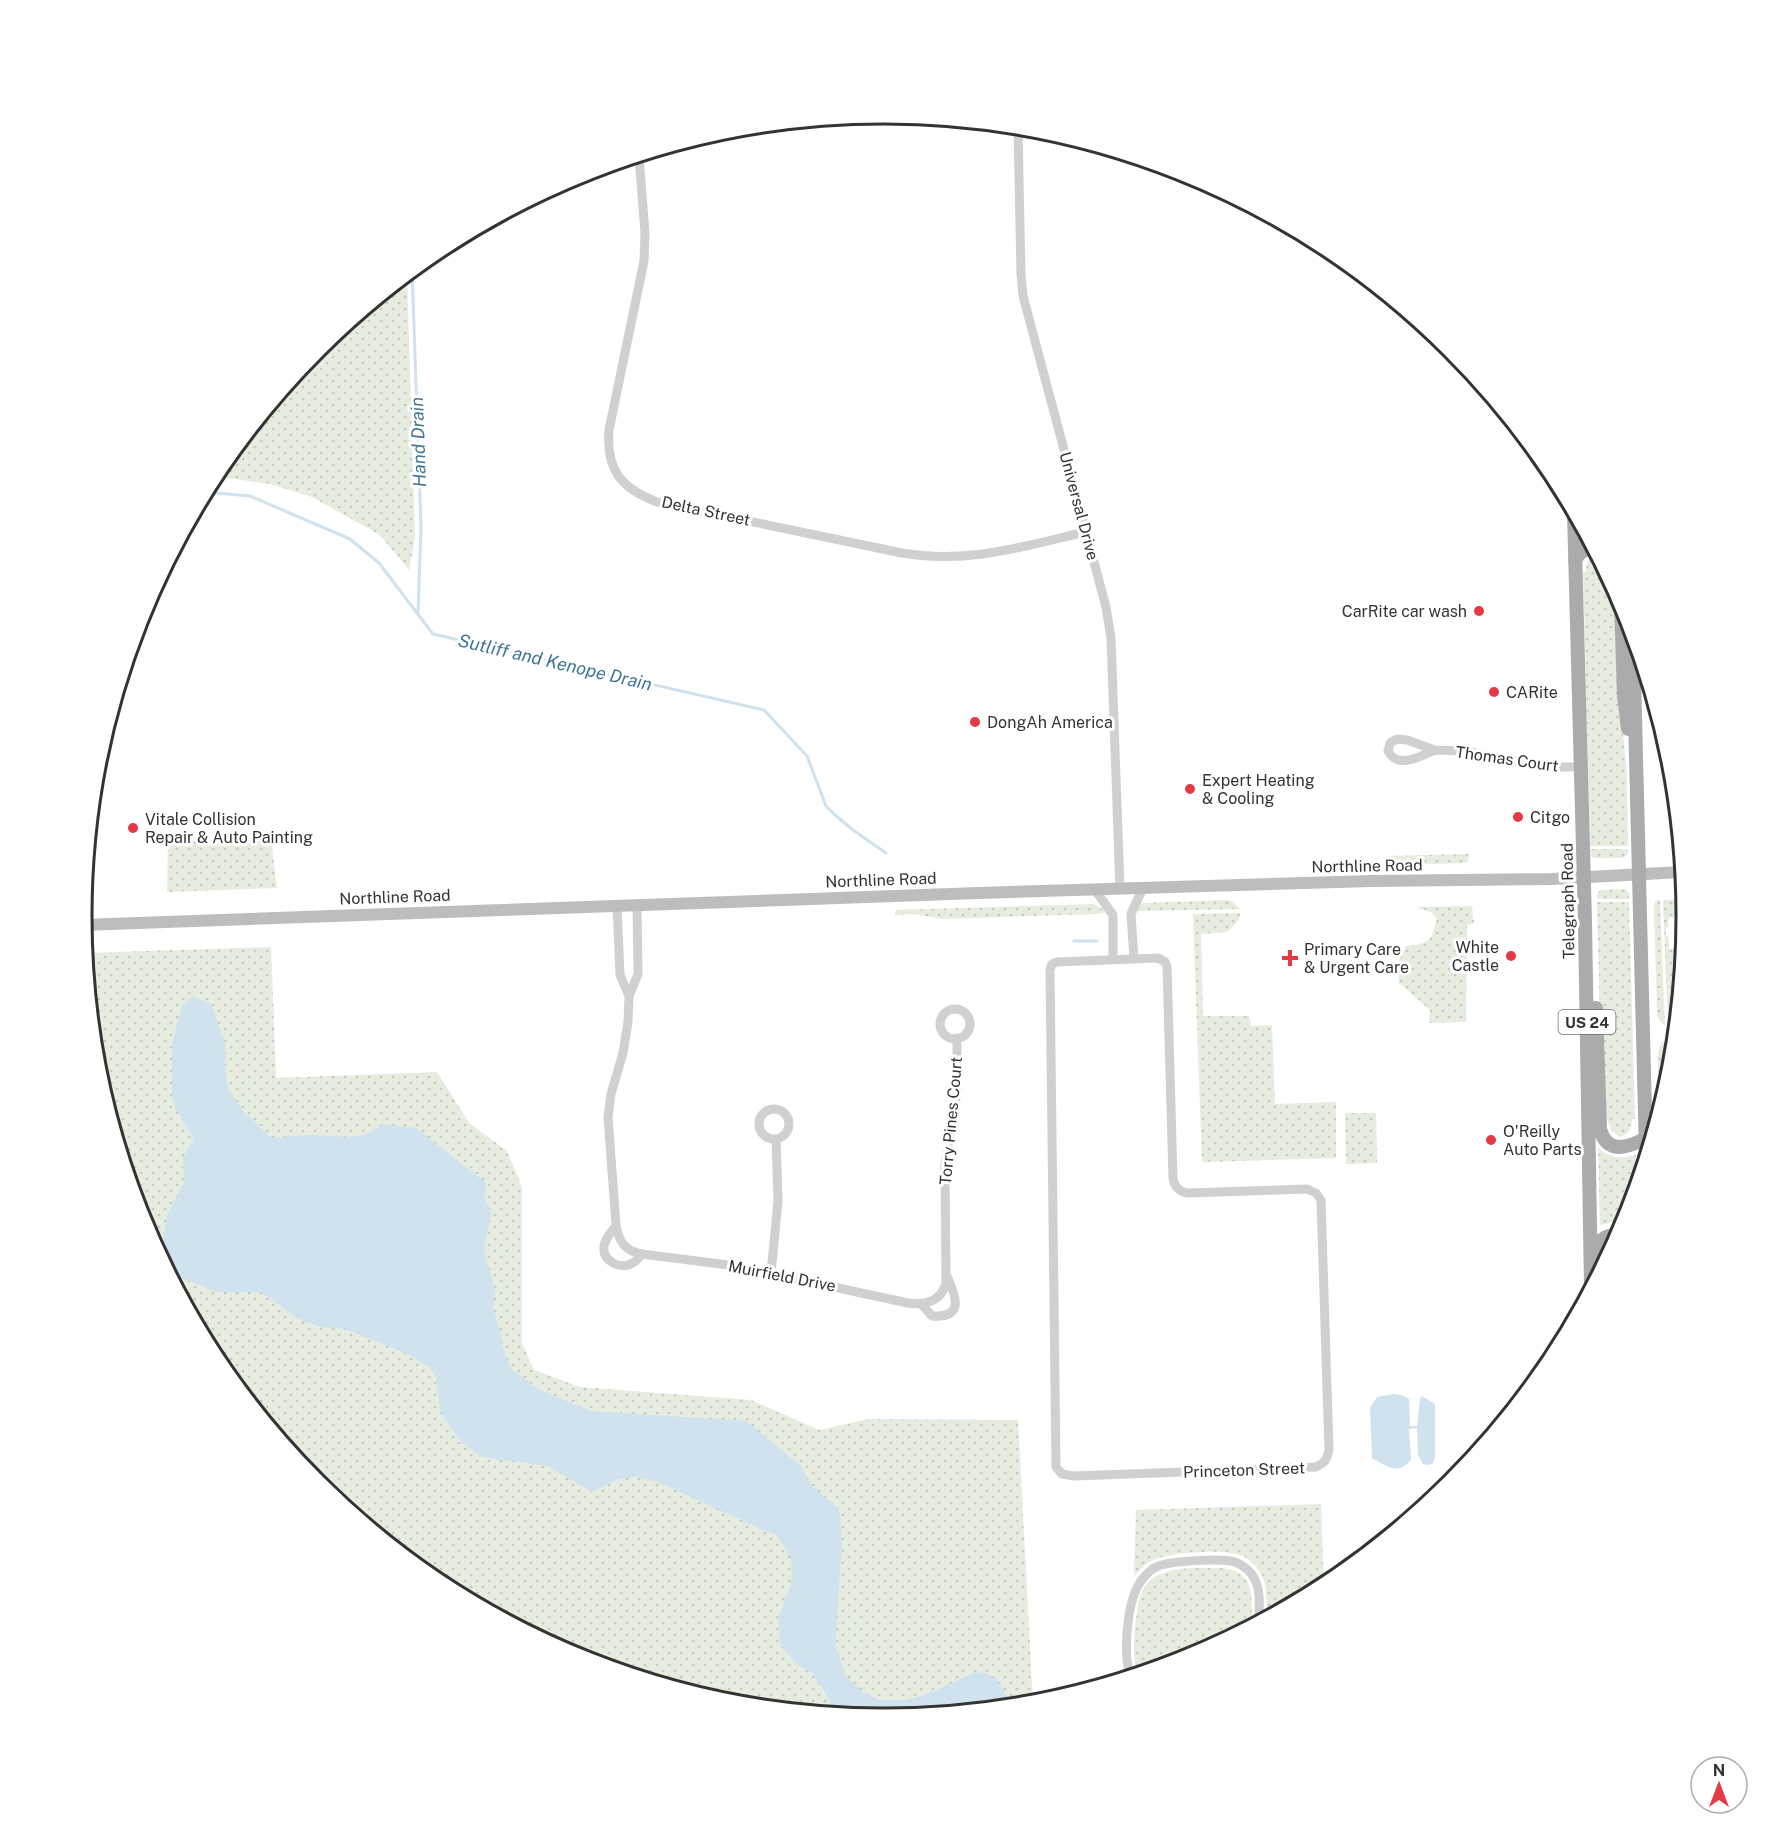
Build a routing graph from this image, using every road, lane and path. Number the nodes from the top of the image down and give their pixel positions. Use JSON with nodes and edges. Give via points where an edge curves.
{"nodes":[{"id":1,"x":1018,"y":137,"type":"edge"},
{"id":2,"x":640,"y":164,"type":"edge"},
{"id":3,"x":1574,"y":531,"type":"edge"},
{"id":4,"x":1085,"y":532,"type":"junction"},
{"id":5,"x":1585,"y":550,"type":"edge"},
{"id":6,"x":1575,"y":560,"type":"junction"},
{"id":7,"x":1622,"y":632,"type":"edge"},
{"id":8,"x":1636,"y":671,"type":"edge"},
{"id":9,"x":1435,"y":750,"type":"dead end"},
{"id":10,"x":1636,"y":750,"type":"junction"},
{"id":11,"x":1580,"y":767,"type":"junction"},
{"id":12,"x":1674,"y":872,"type":"edge"},
{"id":13,"x":1640,"y":874,"type":"junction"},
{"id":14,"x":1584,"y":877,"type":"junction"},
{"id":15,"x":1143,"y":888,"type":"junction"},
{"id":16,"x":1120,"y":889,"type":"junction"},
{"id":17,"x":1095,"y":890,"type":"junction"},
{"id":18,"x":637,"y":904,"type":"junction"},
{"id":19,"x":617,"y":906,"type":"junction"},
{"id":20,"x":1585,"y":914,"type":"junction"},
{"id":21,"x":92,"y":925,"type":"edge"},
{"id":22,"x":1113,"y":959,"type":"junction"},
{"id":23,"x":1134,"y":959,"type":"junction"},
{"id":24,"x":629,"y":996,"type":"junction"},
{"id":25,"x":957,"y":1038,"type":"dead end"},
{"id":26,"x":1646,"y":1131,"type":"edge"},
{"id":27,"x":776,"y":1139,"type":"dead end"},
{"id":28,"x":1643,"y":1139,"type":"edge"},
{"id":29,"x":616,"y":1226,"type":"junction"},
{"id":30,"x":1608,"y":1235,"type":"edge"},
{"id":31,"x":642,"y":1254,"type":"junction"},
{"id":32,"x":1590,"y":1254,"type":"junction"},
{"id":33,"x":771,"y":1273,"type":"junction"},
{"id":34,"x":1591,"y":1273,"type":"edge"},
{"id":35,"x":947,"y":1276,"type":"junction"},
{"id":36,"x":921,"y":1304,"type":"junction"},
{"id":37,"x":1259,"y":1613,"type":"edge"},
{"id":38,"x":1129,"y":1669,"type":"edge"}],
"edges":[{"from":1,"to":4,"type":"street","name":"Universal Drive","via":[[1023,296]]},
{"from":2,"to":4,"type":"street","name":"Delta Street","via":[[644,261],[608,443],[615,472],[630,489],[657,502],[933,557],[988,554]]},
{"from":3,"to":6,"type":"main road","name":"Telegraph Road","number":"US 24"},
{"from":4,"to":16,"type":"street","name":"Universal Drive","via":[[1106,607],[1114,668]]},
{"from":5,"to":6,"type":"main road"},
{"from":6,"to":11,"type":"main road","name":"Telegraph Road","number":"US 24"},
{"from":7,"to":10,"type":"main road","via":[[1628,737]]},
{"from":8,"to":10,"type":"main road"},
{"from":9,"to":11,"type":"street","name":"Thomas Court","via":[[1465,751],[1544,767]]},
{"from":10,"to":13,"type":"main road"},
{"from":11,"to":14,"type":"main road","name":"Telegraph Road","number":"US 24"},
{"from":12,"to":13,"type":"main road","name":"Northline Road"},
{"from":13,"to":14,"type":"main road","name":"Northline Road"},
{"from":13,"to":26,"type":"main road"},
{"from":14,"to":15,"type":"main road","name":"Northline Road"},
{"from":14,"to":20,"type":"main road","name":"Telegraph Road","number":"US 24"},
{"from":15,"to":16,"type":"main road","name":"Northline Road"},
{"from":15,"to":23,"type":"street","via":[[1131,914]]},
{"from":16,"to":17,"type":"main road","name":"Northline Road"},
{"from":17,"to":18,"type":"main road","name":"Northline Road"},
{"from":17,"to":22,"type":"street","via":[[1113,915]]},
{"from":18,"to":19,"type":"main road","name":"Northline Road"},
{"from":18,"to":24,"type":"street","via":[[639,974]]},
{"from":19,"to":21,"type":"main road","name":"Northline Road"},
{"from":19,"to":24,"type":"street","via":[[620,975]]},
{"from":20,"to":28,"type":"main road","via":[[1594,943],[1600,1129],[1606,1142],[1615,1146],[1633,1145]]},
{"from":20,"to":32,"type":"main road","name":"Telegraph Road","number":"US 24"},
{"from":22,"to":23,"type":"street","name":"Princeton Street"},
{"from":22,"to":23,"type":"street","name":"Princeton Street","via":[[1057,962],[1050,970],[1056,1467],[1062,1474],[1074,1476],[1316,1467],[1328,1458],[1329,1450],[1321,1200],[1307,1189],[1187,1193],[1177,1188],[1173,1178],[1167,966],[1158,958]]},
{"from":24,"to":29,"type":"street","via":[[623,1053],[608,1117]]},
{"from":25,"to":35,"type":"street","name":"Torry Pines Court","via":[[957,1092],[945,1166]]},
{"from":27,"to":33,"type":"street","via":[[778,1200]]},
{"from":29,"to":31,"type":"street","name":"Muirfield Drive","via":[[624,1246]]},
{"from":29,"to":31,"type":"street","name":"Muirfield Drive","via":[[604,1244],[607,1258],[622,1266],[633,1263]]},
{"from":30,"to":32,"type":"main road"},
{"from":31,"to":33,"type":"street","name":"Muirfield Drive"},
{"from":32,"to":34,"type":"main road","name":"Telegraph Road","number":"US 24"},
{"from":33,"to":36,"type":"street","name":"Muirfield Drive"},
{"from":35,"to":36,"type":"street","via":[[942,1293]]},
{"from":35,"to":36,"type":"street","name":"Muirfield Drive","via":[[956,1296],[950,1314],[932,1316]]},
{"from":37,"to":38,"type":"street","via":[[1255,1580],[1240,1564],[1221,1561],[1159,1566],[1143,1577],[1136,1588],[1126,1652]]}]}
